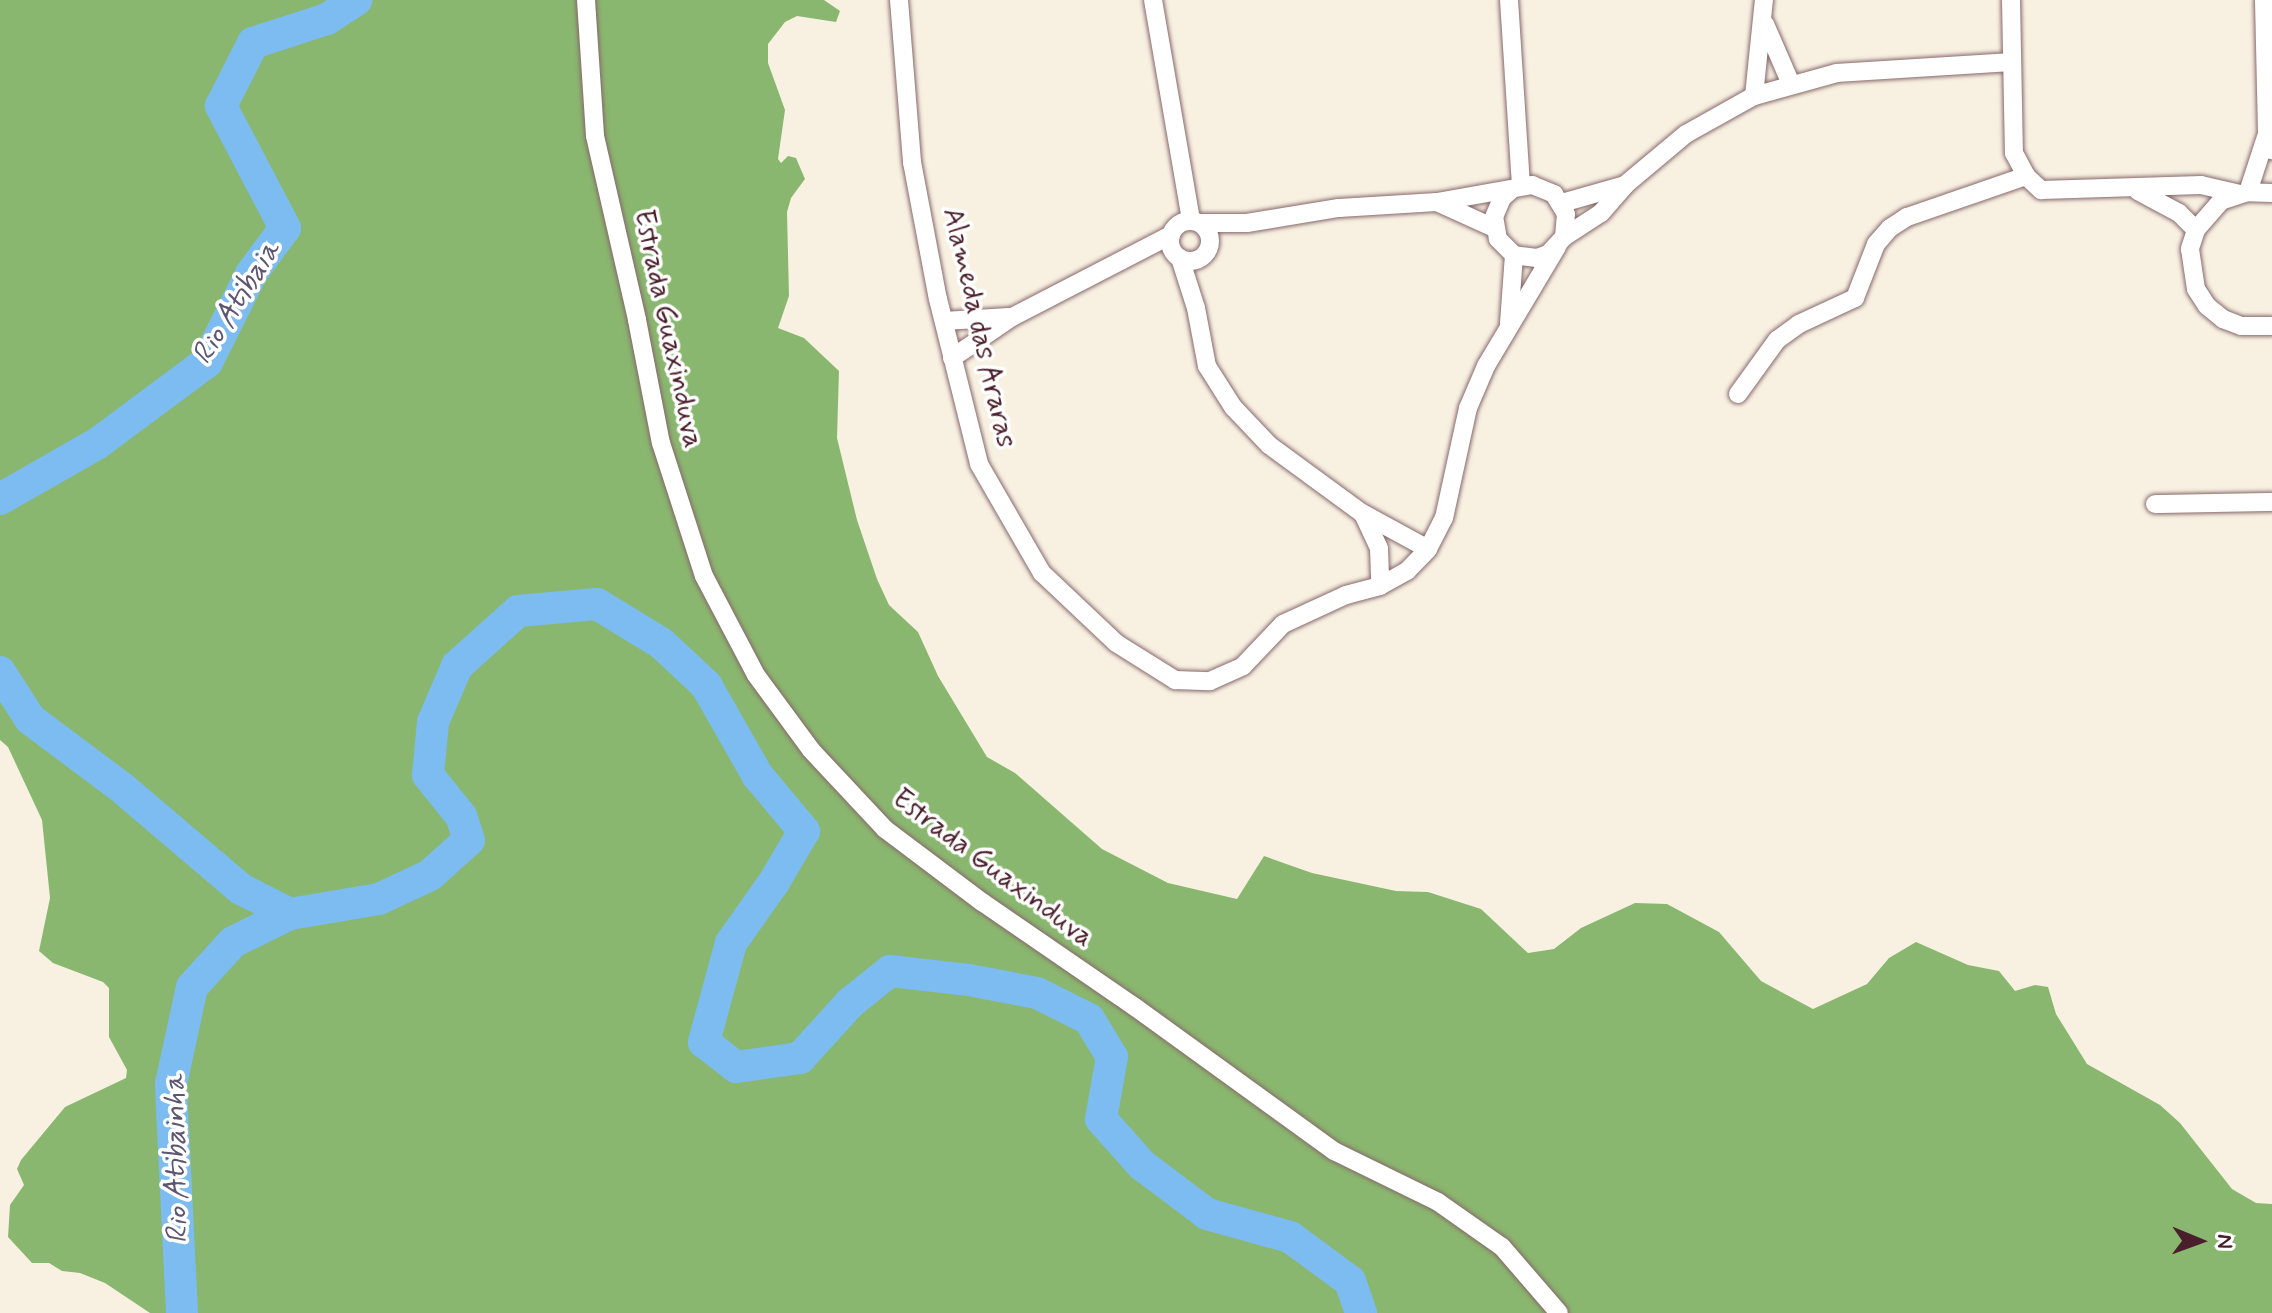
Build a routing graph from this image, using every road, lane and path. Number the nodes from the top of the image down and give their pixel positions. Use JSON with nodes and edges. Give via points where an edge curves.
{"nodes":[{"id":1,"x":586,"y":0,"type":"edge"},
{"id":2,"x":899,"y":0,"type":"edge"},
{"id":3,"x":1153,"y":0,"type":"edge"},
{"id":4,"x":1509,"y":0,"type":"edge"},
{"id":5,"x":1764,"y":0,"type":"edge"},
{"id":6,"x":2011,"y":0,"type":"edge"},
{"id":7,"x":2264,"y":0,"type":"edge"},
{"id":8,"x":1764,"y":21,"type":"junction"},
{"id":9,"x":2011,"y":62,"type":"junction"},
{"id":10,"x":1791,"y":84,"type":"junction"},
{"id":11,"x":1754,"y":96,"type":"junction"},
{"id":12,"x":2270,"y":141,"type":"edge"},
{"id":13,"x":2026,"y":176,"type":"junction"},
{"id":14,"x":1625,"y":185,"type":"junction"},
{"id":15,"x":1516,"y":188,"type":"junction"},
{"id":16,"x":2135,"y":190,"type":"junction"},
{"id":17,"x":2244,"y":193,"type":"junction"},
{"id":18,"x":2272,"y":193,"type":"edge"},
{"id":19,"x":1437,"y":202,"type":"junction"},
{"id":20,"x":1562,"y":203,"type":"junction"},
{"id":21,"x":1494,"y":228,"type":"junction"},
{"id":22,"x":2196,"y":230,"type":"junction"},
{"id":23,"x":1187,"y":240,"type":"junction"},
{"id":24,"x":1561,"y":242,"type":"junction"},
{"id":25,"x":1514,"y":255,"type":"junction"},
{"id":26,"x":1012,"y":317,"type":"junction"},
{"id":27,"x":944,"y":321,"type":"junction"},
{"id":28,"x":1508,"y":326,"type":"junction"},
{"id":29,"x":2272,"y":326,"type":"edge"},
{"id":30,"x":952,"y":358,"type":"junction"},
{"id":31,"x":1738,"y":394,"type":"dead end"},
{"id":32,"x":2272,"y":502,"type":"edge"},
{"id":33,"x":2155,"y":504,"type":"dead end"},
{"id":34,"x":1362,"y":513,"type":"junction"},
{"id":35,"x":1428,"y":549,"type":"junction"},
{"id":36,"x":1380,"y":586,"type":"junction"},
{"id":37,"x":1559,"y":1313,"type":"edge"}],
"edges":[{"from":1,"to":37,"type":"street","name":"Estrada Guaxinduva","via":[[595,136],[661,443],[704,576],[756,675],[811,750],[885,829],[970,893],[1334,1151],[1438,1202],[1502,1247]]},
{"from":2,"to":27,"type":"street","name":"Alameda das Araras","via":[[912,162]]},
{"from":3,"to":23,"type":"street"},
{"from":4,"to":15,"type":"street"},
{"from":5,"to":8,"type":"street"},
{"from":6,"to":9,"type":"street"},
{"from":7,"to":12,"type":"street"},
{"from":8,"to":10,"type":"street"},
{"from":8,"to":11,"type":"street"},
{"from":9,"to":10,"type":"street","via":[[1891,67]]},
{"from":9,"to":13,"type":"street","via":[[2014,153]]},
{"from":10,"to":11,"type":"street"},
{"from":11,"to":14,"type":"street","via":[[1686,134]]},
{"from":12,"to":17,"type":"street"},
{"from":13,"to":16,"type":"street","via":[[2041,190]]},
{"from":13,"to":31,"type":"street","via":[[1907,217],[1890,228],[1876,244],[1855,298],[1787,331]]},
{"from":14,"to":20,"type":"street"},
{"from":14,"to":24,"type":"street","via":[[1601,213]]},
{"from":15,"to":19,"type":"street"},
{"from":15,"to":20,"type":"street","via":[[1544,188]]},
{"from":15,"to":21,"type":"street","via":[[1496,207]]},
{"from":16,"to":17,"type":"street","via":[[2201,185]]},
{"from":16,"to":22,"type":"street","via":[[2179,213]]},
{"from":17,"to":18,"type":"street"},
{"from":17,"to":22,"type":"street","via":[[2221,201]]},
{"from":19,"to":21,"type":"street"},
{"from":19,"to":23,"type":"street","via":[[1339,208],[1247,223]]},
{"from":20,"to":24,"type":"street","via":[[1567,225]]},
{"from":21,"to":25,"type":"street"},
{"from":22,"to":29,"type":"street","via":[[2190,270],[2207,306],[2241,326]]},
{"from":23,"to":26,"type":"street","via":[[1127,260]]},
{"from":23,"to":34,"type":"street","via":[[1207,366],[1233,407],[1269,445]]},
{"from":24,"to":25,"type":"street","via":[[1537,258]]},
{"from":24,"to":28,"type":"street","name":"Alameda das Araras"},
{"from":25,"to":28,"type":"street"},
{"from":26,"to":27,"type":"street"},
{"from":26,"to":30,"type":"street"},
{"from":27,"to":30,"type":"street","name":"Alameda das Araras"},
{"from":28,"to":35,"type":"street","name":"Alameda das Araras","via":[[1468,408],[1444,518]]},
{"from":30,"to":36,"type":"street","name":"Alameda das Araras","via":[[979,464],[1042,573],[1116,643],[1175,680],[1210,681],[1243,666],[1283,624],[1346,595]]},
{"from":32,"to":33,"type":"street"},
{"from":34,"to":35,"type":"street"},
{"from":34,"to":36,"type":"street","via":[[1379,548]]},
{"from":35,"to":36,"type":"street","name":"Alameda das Araras","via":[[1407,571]]}]}
